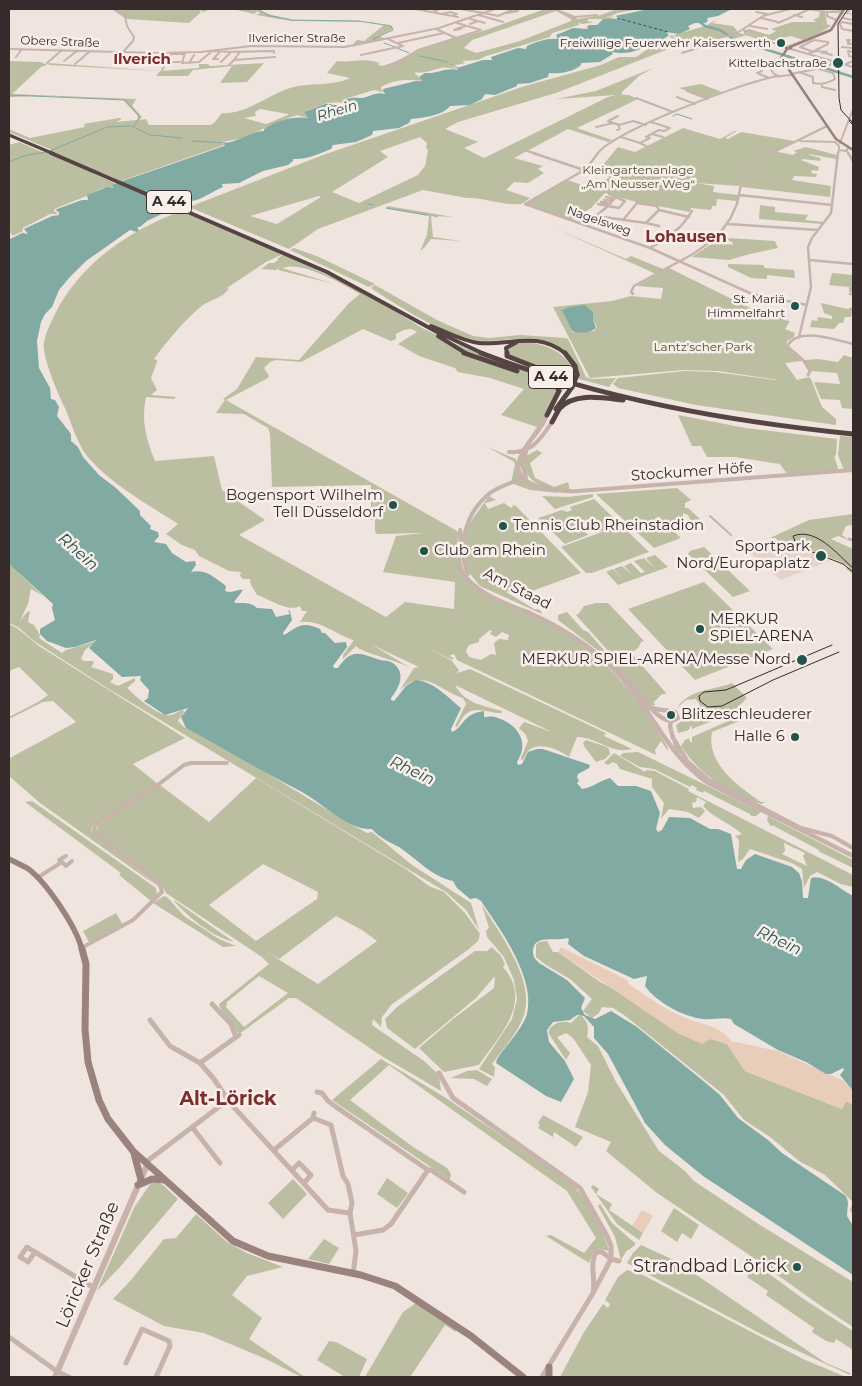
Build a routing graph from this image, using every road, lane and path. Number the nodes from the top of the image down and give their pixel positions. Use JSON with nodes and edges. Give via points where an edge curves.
{"nodes":[{"id":1,"x":113,"y":9,"type":"edge"},
{"id":2,"x":415,"y":9,"type":"edge"},
{"id":3,"x":434,"y":9,"type":"edge"},
{"id":4,"x":461,"y":9,"type":"edge"},
{"id":5,"x":496,"y":9,"type":"edge"},
{"id":6,"x":514,"y":9,"type":"edge"},
{"id":7,"x":554,"y":9,"type":"edge"},
{"id":8,"x":790,"y":9,"type":"edge"},
{"id":9,"x":808,"y":9,"type":"edge"},
{"id":10,"x":850,"y":9,"type":"edge"},
{"id":11,"x":490,"y":11,"type":"junction"},
{"id":12,"x":841,"y":11,"type":"edge"},
{"id":13,"x":432,"y":12,"type":"junction"},
{"id":14,"x":476,"y":12,"type":"junction"},
{"id":15,"x":506,"y":12,"type":"junction"},
{"id":16,"x":756,"y":12,"type":"dead end"},
{"id":17,"x":826,"y":12,"type":"junction"},
{"id":18,"x":484,"y":13,"type":"junction"},
{"id":19,"x":848,"y":13,"type":"junction"},
{"id":20,"x":442,"y":14,"type":"junction"},
{"id":21,"x":769,"y":14,"type":"junction"},
{"id":22,"x":853,"y":14,"type":"edge"},
{"id":23,"x":479,"y":15,"type":"junction"},
{"id":24,"x":794,"y":15,"type":"junction"},
{"id":25,"x":452,"y":16,"type":"junction"},
{"id":26,"x":495,"y":16,"type":"junction"},
{"id":27,"x":588,"y":16,"type":"dead end"},
{"id":28,"x":458,"y":17,"type":"dead end"},
{"id":29,"x":802,"y":17,"type":"dead end"},
{"id":30,"x":470,"y":18,"type":"junction"},
{"id":31,"x":490,"y":18,"type":"junction"},
{"id":32,"x":761,"y":18,"type":"junction"},
{"id":33,"x":843,"y":18,"type":"dead end"},
{"id":34,"x":835,"y":19,"type":"junction"},
{"id":35,"x":484,"y":20,"type":"dead end"},
{"id":36,"x":853,"y":20,"type":"edge"},
{"id":37,"x":478,"y":21,"type":"junction"},
{"id":38,"x":503,"y":22,"type":"dead end"},
{"id":39,"x":457,"y":23,"type":"junction"},
{"id":40,"x":485,"y":23,"type":"dead end"},
{"id":41,"x":842,"y":23,"type":"joint"},
{"id":42,"x":470,"y":24,"type":"dead end"},
{"id":43,"x":853,"y":24,"type":"edge"},
{"id":44,"x":466,"y":26,"type":"junction"},
{"id":45,"x":750,"y":26,"type":"junction"},
{"id":46,"x":459,"y":28,"type":"dead end"},
{"id":47,"x":436,"y":29,"type":"junction"},
{"id":48,"x":767,"y":29,"type":"dead end"},
{"id":49,"x":744,"y":30,"type":"junction"},
{"id":50,"x":853,"y":31,"type":"edge"},
{"id":51,"x":444,"y":33,"type":"junction"},
{"id":52,"x":728,"y":36,"type":"joint"},
{"id":53,"x":456,"y":38,"type":"junction"},
{"id":54,"x":720,"y":38,"type":"junction"},
{"id":55,"x":388,"y":39,"type":"junction"},
{"id":56,"x":849,"y":40,"type":"dead end"},
{"id":57,"x":398,"y":43,"type":"junction"},
{"id":58,"x":682,"y":44,"type":"dead end"},
{"id":59,"x":383,"y":46,"type":"dead end"},
{"id":60,"x":842,"y":47,"type":"dead end"},
{"id":61,"x":853,"y":47,"type":"edge"},
{"id":62,"x":789,"y":48,"type":"junction"},
{"id":63,"x":22,"y":49,"type":"junction"},
{"id":64,"x":370,"y":49,"type":"dead end"},
{"id":65,"x":9,"y":50,"type":"edge"},
{"id":66,"x":62,"y":50,"type":"junction"},
{"id":67,"x":257,"y":50,"type":"junction"},
{"id":68,"x":385,"y":50,"type":"junction"},
{"id":69,"x":828,"y":50,"type":"dead end"},
{"id":70,"x":77,"y":51,"type":"junction"},
{"id":71,"x":815,"y":51,"type":"junction"},
{"id":72,"x":89,"y":52,"type":"junction"},
{"id":73,"x":200,"y":52,"type":"joint"},
{"id":74,"x":210,"y":52,"type":"junction"},
{"id":75,"x":373,"y":52,"type":"junction"},
{"id":76,"x":853,"y":52,"type":"edge"},
{"id":77,"x":122,"y":53,"type":"junction"},
{"id":78,"x":144,"y":53,"type":"junction"},
{"id":79,"x":184,"y":53,"type":"junction"},
{"id":80,"x":219,"y":53,"type":"junction"},
{"id":81,"x":230,"y":53,"type":"junction"},
{"id":82,"x":239,"y":53,"type":"junction"},
{"id":83,"x":274,"y":53,"type":"dead end"},
{"id":84,"x":682,"y":53,"type":"dead end"},
{"id":85,"x":824,"y":53,"type":"junction"},
{"id":86,"x":172,"y":54,"type":"junction"},
{"id":87,"x":808,"y":54,"type":"junction"},
{"id":88,"x":194,"y":55,"type":"dead end"},
{"id":89,"x":361,"y":55,"type":"dead end"},
{"id":90,"x":832,"y":55,"type":"dead end"},
{"id":91,"x":258,"y":56,"type":"dead end"},
{"id":92,"x":16,"y":57,"type":"dead end"},
{"id":93,"x":276,"y":57,"type":"dead end"},
{"id":94,"x":853,"y":57,"type":"edge"},
{"id":95,"x":140,"y":58,"type":"dead end"},
{"id":96,"x":820,"y":58,"type":"junction"},
{"id":97,"x":69,"y":59,"type":"junction"},
{"id":98,"x":72,"y":59,"type":"dead end"},
{"id":99,"x":218,"y":59,"type":"dead end"},
{"id":100,"x":234,"y":60,"type":"junction"},
{"id":101,"x":64,"y":61,"type":"dead end"},
{"id":102,"x":853,"y":61,"type":"edge"},
{"id":103,"x":167,"y":62,"type":"junction"},
{"id":104,"x":180,"y":62,"type":"dead end"},
{"id":105,"x":221,"y":62,"type":"dead end"},
{"id":106,"x":835,"y":62,"type":"junction"},
{"id":107,"x":47,"y":63,"type":"dead end"},
{"id":108,"x":189,"y":63,"type":"junction"},
{"id":109,"x":811,"y":63,"type":"dead end"},
{"id":110,"x":75,"y":64,"type":"dead end"},
{"id":111,"x":844,"y":64,"type":"junction"},
{"id":112,"x":229,"y":65,"type":"dead end"},
{"id":113,"x":768,"y":65,"type":"dead end"},
{"id":114,"x":806,"y":67,"type":"dead end"},
{"id":115,"x":825,"y":67,"type":"dead end"},
{"id":116,"x":853,"y":67,"type":"edge"},
{"id":117,"x":820,"y":68,"type":"joint"},
{"id":118,"x":814,"y":69,"type":"junction"},
{"id":119,"x":162,"y":70,"type":"dead end"},
{"id":120,"x":370,"y":71,"type":"dead end"},
{"id":121,"x":762,"y":71,"type":"dead end"},
{"id":122,"x":799,"y":72,"type":"junction"},
{"id":123,"x":792,"y":74,"type":"junction"},
{"id":124,"x":778,"y":76,"type":"junction"},
{"id":125,"x":769,"y":78,"type":"junction"},
{"id":126,"x":822,"y":84,"type":"junction"},
{"id":127,"x":835,"y":90,"type":"dead end"},
{"id":128,"x":687,"y":91,"type":"dead end"},
{"id":129,"x":677,"y":97,"type":"dead end"},
{"id":130,"x":636,"y":98,"type":"dead end"},
{"id":131,"x":708,"y":99,"type":"junction"},
{"id":132,"x":695,"y":104,"type":"junction"},
{"id":133,"x":853,"y":109,"type":"edge"},
{"id":134,"x":673,"y":112,"type":"junction"},
{"id":135,"x":618,"y":116,"type":"dead end"},
{"id":136,"x":651,"y":122,"type":"junction"},
{"id":137,"x":613,"y":123,"type":"junction"},
{"id":138,"x":618,"y":124,"type":"junction"},
{"id":139,"x":646,"y":125,"type":"junction"},
{"id":140,"x":827,"y":126,"type":"junction"},
{"id":141,"x":596,"y":127,"type":"dead end"},
{"id":142,"x":617,"y":130,"type":"dead end"},
{"id":143,"x":663,"y":132,"type":"junction"},
{"id":144,"x":652,"y":134,"type":"junction"},
{"id":145,"x":669,"y":134,"type":"dead end"},
{"id":146,"x":9,"y":135,"type":"edge"},
{"id":147,"x":621,"y":137,"type":"junction"},
{"id":148,"x":663,"y":137,"type":"dead end"},
{"id":149,"x":839,"y":140,"type":"junction"},
{"id":150,"x":799,"y":141,"type":"junction"},
{"id":151,"x":640,"y":143,"type":"junction"},
{"id":152,"x":646,"y":146,"type":"dead end"},
{"id":153,"x":850,"y":149,"type":"edge"},
{"id":154,"x":839,"y":150,"type":"junction"},
{"id":155,"x":527,"y":151,"type":"dead end"},
{"id":156,"x":853,"y":160,"type":"edge"},
{"id":157,"x":584,"y":170,"type":"junction"},
{"id":158,"x":610,"y":194,"type":"dead end"},
{"id":159,"x":739,"y":196,"type":"junction"},
{"id":160,"x":612,"y":202,"type":"junction"},
{"id":161,"x":598,"y":204,"type":"dead end"},
{"id":162,"x":832,"y":206,"type":"junction"},
{"id":163,"x":659,"y":210,"type":"junction"},
{"id":164,"x":692,"y":211,"type":"dead end"},
{"id":165,"x":596,"y":216,"type":"junction"},
{"id":166,"x":688,"y":217,"type":"junction"},
{"id":167,"x":623,"y":220,"type":"junction"},
{"id":168,"x":578,"y":223,"type":"junction"},
{"id":169,"x":646,"y":223,"type":"junction"},
{"id":170,"x":728,"y":224,"type":"junction"},
{"id":171,"x":659,"y":226,"type":"dead end"},
{"id":172,"x":818,"y":230,"type":"junction"},
{"id":173,"x":650,"y":248,"type":"junction"},
{"id":174,"x":809,"y":260,"type":"junction"},
{"id":175,"x":681,"y":261,"type":"junction"},
{"id":176,"x":853,"y":264,"type":"edge"},
{"id":177,"x":369,"y":292,"type":"junction"},
{"id":178,"x":633,"y":294,"type":"dead end"},
{"id":179,"x":807,"y":305,"type":"junction"},
{"id":180,"x":421,"y":324,"type":"junction"},
{"id":181,"x":431,"y":326,"type":"junction"},
{"id":182,"x":799,"y":337,"type":"junction"},
{"id":183,"x":853,"y":344,"type":"edge"},
{"id":184,"x":553,"y":374,"type":"junction"},
{"id":185,"x":576,"y":375,"type":"junction"},
{"id":186,"x":808,"y":375,"type":"dead end"},
{"id":187,"x":570,"y":387,"type":"junction"},
{"id":188,"x":555,"y":401,"type":"junction"},
{"id":189,"x":688,"y":411,"type":"junction"},
{"id":190,"x":547,"y":415,"type":"joint"},
{"id":191,"x":552,"y":422,"type":"junction"},
{"id":192,"x":853,"y":432,"type":"edge"},
{"id":193,"x":509,"y":452,"type":"dead end"},
{"id":194,"x":526,"y":452,"type":"junction"},
{"id":195,"x":521,"y":453,"type":"junction"},
{"id":196,"x":853,"y":470,"type":"edge"},
{"id":197,"x":524,"y":479,"type":"junction"},
{"id":198,"x":710,"y":516,"type":"dead end"},
{"id":199,"x":460,"y":530,"type":"dead end"},
{"id":200,"x":731,"y":535,"type":"dead end"},
{"id":201,"x":674,"y":738,"type":"joint"},
{"id":202,"x":227,"y":763,"type":"dead end"},
{"id":203,"x":853,"y":849,"type":"edge"},
{"id":204,"x":66,"y":856,"type":"dead end"},
{"id":205,"x":853,"y":856,"type":"edge"},
{"id":206,"x":9,"y":859,"type":"edge"},
{"id":207,"x":72,"y":861,"type":"dead end"},
{"id":208,"x":62,"y":862,"type":"junction"},
{"id":209,"x":37,"y":878,"type":"junction"},
{"id":210,"x":83,"y":947,"type":"junction"},
{"id":211,"x":212,"y":1004,"type":"dead end"},
{"id":212,"x":150,"y":1020,"type":"dead end"},
{"id":213,"x":200,"y":1063,"type":"junction"},
{"id":214,"x":440,"y":1073,"type":"dead end"},
{"id":215,"x":317,"y":1092,"type":"dead end"},
{"id":216,"x":228,"y":1100,"type":"junction"},
{"id":217,"x":313,"y":1116,"type":"joint"},
{"id":218,"x":192,"y":1127,"type":"junction"},
{"id":219,"x":274,"y":1150,"type":"junction"},
{"id":220,"x":133,"y":1151,"type":"junction"},
{"id":221,"x":146,"y":1163,"type":"junction"},
{"id":222,"x":220,"y":1163,"type":"dead end"},
{"id":223,"x":292,"y":1170,"type":"junction"},
{"id":224,"x":428,"y":1170,"type":"junction"},
{"id":225,"x":164,"y":1180,"type":"junction"},
{"id":226,"x":140,"y":1183,"type":"junction"},
{"id":227,"x":304,"y":1183,"type":"junction"},
{"id":228,"x":464,"y":1192,"type":"dead end"},
{"id":229,"x":350,"y":1213,"type":"junction"},
{"id":230,"x":354,"y":1235,"type":"junction"},
{"id":231,"x":35,"y":1252,"type":"dead end"},
{"id":232,"x":611,"y":1259,"type":"junction"},
{"id":233,"x":619,"y":1261,"type":"dead end"},
{"id":234,"x":353,"y":1274,"type":"junction"},
{"id":235,"x":94,"y":1288,"type":"junction"},
{"id":236,"x":593,"y":1293,"type":"junction"},
{"id":237,"x":9,"y":1337,"type":"edge"},
{"id":238,"x":126,"y":1363,"type":"dead end"},
{"id":239,"x":549,"y":1366,"type":"junction"},
{"id":240,"x":57,"y":1375,"type":"edge"},
{"id":241,"x":69,"y":1377,"type":"edge"},
{"id":242,"x":156,"y":1377,"type":"edge"},
{"id":243,"x":523,"y":1377,"type":"edge"},
{"id":244,"x":542,"y":1377,"type":"edge"},
{"id":245,"x":549,"y":1377,"type":"edge"}],
"edges":[{"from":1,"to":77,"type":"street","via":[[125,18],[134,38]]},
{"from":2,"to":13,"type":"street"},
{"from":3,"to":13,"type":"street","via":[[438,10]]},
{"from":4,"to":14,"type":"street"},
{"from":5,"to":11,"type":"street","name":"Ilvericher Straße"},
{"from":6,"to":15,"type":"street"},
{"from":6,"to":15,"type":"street","via":[[518,10]]},
{"from":7,"to":27,"type":"street","via":[[575,17]]},
{"from":8,"to":21,"type":"street"},
{"from":9,"to":17,"type":"street"},
{"from":9,"to":24,"type":"street"},
{"from":10,"to":19,"type":"street"},
{"from":11,"to":14,"type":"street"},
{"from":11,"to":18,"type":"street","name":"Ilvericher Straße"},
{"from":12,"to":17,"type":"street"},
{"from":12,"to":19,"type":"street"},
{"from":12,"to":34,"type":"main road"},
{"from":13,"to":20,"type":"street"},
{"from":14,"to":18,"type":"street"},
{"from":15,"to":26,"type":"street"},
{"from":16,"to":21,"type":"street"},
{"from":17,"to":34,"type":"street","via":[[827,16]]},
{"from":18,"to":23,"type":"street","name":"Ilvericher Straße"},
{"from":18,"to":26,"type":"street"},
{"from":19,"to":22,"type":"street"},
{"from":20,"to":25,"type":"street"},
{"from":20,"to":25,"type":"street","via":[[457,14]]},
{"from":21,"to":32,"type":"street"},
{"from":23,"to":30,"type":"street","name":"Ilvericher Straße"},
{"from":23,"to":31,"type":"street"},
{"from":24,"to":29,"type":"street"},
{"from":24,"to":32,"type":"street","via":[[778,22]]},
{"from":25,"to":28,"type":"street"},
{"from":26,"to":31,"type":"street"},
{"from":30,"to":37,"type":"street"},
{"from":30,"to":39,"type":"street","name":"Ilvericher Straße"},
{"from":31,"to":35,"type":"street"},
{"from":31,"to":38,"type":"street"},
{"from":32,"to":45,"type":"street"},
{"from":33,"to":36,"type":"street"},
{"from":34,"to":62,"type":"main road","via":[[831,30]]},
{"from":37,"to":40,"type":"street"},
{"from":37,"to":42,"type":"street"},
{"from":39,"to":44,"type":"street"},
{"from":39,"to":47,"type":"street","name":"Ilvericher Straße"},
{"from":41,"to":43,"type":"street"},
{"from":41,"to":50,"type":"street","via":[[842,29]]},
{"from":44,"to":46,"type":"street"},
{"from":44,"to":53,"type":"street","via":[[481,30]]},
{"from":45,"to":48,"type":"street"},
{"from":45,"to":49,"type":"street"},
{"from":47,"to":51,"type":"street"},
{"from":47,"to":55,"type":"street","name":"Ilvericher Straße"},
{"from":49,"to":52,"type":"street"},
{"from":49,"to":62,"type":"street","via":[[746,34]]},
{"from":51,"to":53,"type":"street"},
{"from":51,"to":57,"type":"street"},
{"from":52,"to":54,"type":"street"},
{"from":53,"to":120,"type":"street"},
{"from":54,"to":58,"type":"street"},
{"from":54,"to":84,"type":"street"},
{"from":55,"to":57,"type":"street"},
{"from":55,"to":74,"type":"street","name":"Ilvericher Straße","via":[[341,47],[251,46]]},
{"from":56,"to":61,"type":"street"},
{"from":57,"to":68,"type":"street","via":[[403,46]]},
{"from":59,"to":68,"type":"street"},
{"from":60,"to":61,"type":"street"},
{"from":62,"to":87,"type":"street"},
{"from":62,"to":123,"type":"main road","via":[[782,54],[782,60]]},
{"from":63,"to":65,"type":"street","name":"Obere Straße"},
{"from":63,"to":66,"type":"street","name":"Obere Straße"},
{"from":63,"to":92,"type":"street"},
{"from":64,"to":75,"type":"street"},
{"from":66,"to":70,"type":"street","name":"Obere Straße"},
{"from":66,"to":107,"type":"street"},
{"from":67,"to":82,"type":"street"},
{"from":67,"to":83,"type":"street"},
{"from":67,"to":91,"type":"street"},
{"from":68,"to":75,"type":"street"},
{"from":69,"to":85,"type":"street"},
{"from":70,"to":72,"type":"street","name":"Obere Straße"},
{"from":70,"to":97,"type":"street"},
{"from":71,"to":71,"type":"street","via":[[828,44],[828,42],[814,40],[800,46]]},
{"from":71,"to":85,"type":"street"},
{"from":71,"to":87,"type":"street"},
{"from":72,"to":77,"type":"street","name":"Obere Straße"},
{"from":72,"to":110,"type":"street"},
{"from":73,"to":74,"type":"street","name":"Ilvericher Straße"},
{"from":73,"to":79,"type":"street","name":"Obere Straße"},
{"from":74,"to":80,"type":"street"},
{"from":74,"to":108,"type":"street","via":[[200,62]]},
{"from":75,"to":89,"type":"street"},
{"from":76,"to":94,"type":"street","via":[[848,51]]},
{"from":77,"to":78,"type":"street","name":"Obere Straße"},
{"from":78,"to":86,"type":"street","name":"Obere Straße"},
{"from":78,"to":95,"type":"street"},
{"from":79,"to":86,"type":"street","name":"Obere Straße"},
{"from":79,"to":108,"type":"street","via":[[182,63]]},
{"from":80,"to":81,"type":"street"},
{"from":80,"to":99,"type":"street","via":[[213,60]]},
{"from":81,"to":82,"type":"street"},
{"from":81,"to":105,"type":"street"},
{"from":82,"to":100,"type":"street"},
{"from":85,"to":90,"type":"street"},
{"from":86,"to":103,"type":"street"},
{"from":87,"to":96,"type":"street"},
{"from":88,"to":108,"type":"street"},
{"from":93,"to":100,"type":"street"},
{"from":96,"to":106,"type":"street"},
{"from":96,"to":109,"type":"street"},
{"from":97,"to":98,"type":"street"},
{"from":97,"to":101,"type":"street"},
{"from":100,"to":112,"type":"street"},
{"from":102,"to":111,"type":"street"},
{"from":103,"to":104,"type":"street"},
{"from":103,"to":119,"type":"street"},
{"from":106,"to":111,"type":"street"},
{"from":106,"to":115,"type":"street"},
{"from":111,"to":116,"type":"street"},
{"from":113,"to":124,"type":"street"},
{"from":114,"to":118,"type":"street"},
{"from":117,"to":118,"type":"street"},
{"from":117,"to":126,"type":"street","via":[[835,75],[834,79]]},
{"from":118,"to":122,"type":"street"},
{"from":121,"to":125,"type":"street","via":[[757,73]]},
{"from":122,"to":123,"type":"street"},
{"from":122,"to":126,"type":"street","via":[[814,78],[813,83]]},
{"from":123,"to":124,"type":"street"},
{"from":123,"to":140,"type":"main road"},
{"from":124,"to":125,"type":"street"},
{"from":125,"to":131,"type":"street"},
{"from":126,"to":127,"type":"street","via":[[822,87]]},
{"from":128,"to":131,"type":"street"},
{"from":129,"to":132,"type":"street"},
{"from":130,"to":134,"type":"street"},
{"from":131,"to":132,"type":"street"},
{"from":132,"to":134,"type":"street"},
{"from":133,"to":149,"type":"street"},
{"from":134,"to":136,"type":"street"},
{"from":135,"to":137,"type":"street","via":[[608,121]]},
{"from":136,"to":139,"type":"street"},
{"from":136,"to":143,"type":"street","via":[[670,128]]},
{"from":137,"to":138,"type":"street"},
{"from":137,"to":141,"type":"street"},
{"from":138,"to":139,"type":"street","via":[[632,121]]},
{"from":138,"to":142,"type":"street","via":[[620,128]]},
{"from":139,"to":147,"type":"street"},
{"from":140,"to":149,"type":"main road"},
{"from":140,"to":150,"type":"street"},
{"from":143,"to":144,"type":"street"},
{"from":143,"to":145,"type":"street"},
{"from":144,"to":148,"type":"street"},
{"from":144,"to":151,"type":"street"},
{"from":146,"to":177,"type":"highway","number":"A 44","via":[[292,255]]},
{"from":147,"to":151,"type":"street"},
{"from":147,"to":157,"type":"street","via":[[600,150]]},
{"from":149,"to":150,"type":"street"},
{"from":149,"to":153,"type":"main road"},
{"from":149,"to":154,"type":"street"},
{"from":150,"to":159,"type":"street","via":[[760,160],[741,184]]},
{"from":151,"to":152,"type":"street"},
{"from":153,"to":154,"type":"street"},
{"from":153,"to":156,"type":"street"},
{"from":154,"to":162,"type":"street"},
{"from":155,"to":157,"type":"street"},
{"from":157,"to":168,"type":"street","name":"Nagelsweg","via":[[526,205]]},
{"from":158,"to":160,"type":"street","via":[[616,197]]},
{"from":159,"to":162,"type":"street"},
{"from":159,"to":170,"type":"street"},
{"from":160,"to":160,"type":"street","via":[[603,200]]},
{"from":160,"to":160,"type":"street","via":[[625,201],[618,210]]},
{"from":160,"to":161,"type":"street"},
{"from":160,"to":165,"type":"street"},
{"from":162,"to":172,"type":"street","via":[[831,213]]},
{"from":163,"to":166,"type":"street"},
{"from":163,"to":167,"type":"street","via":[[657,206],[637,203]]},
{"from":163,"to":169,"type":"street"},
{"from":164,"to":166,"type":"street"},
{"from":165,"to":167,"type":"street"},
{"from":165,"to":168,"type":"street"},
{"from":166,"to":173,"type":"street","via":[[671,234],[659,236],[657,244]]},
{"from":167,"to":169,"type":"street"},
{"from":168,"to":173,"type":"street","name":"Nagelsweg"},
{"from":169,"to":171,"type":"street"},
{"from":170,"to":172,"type":"street"},
{"from":170,"to":175,"type":"street","via":[[713,241]]},
{"from":172,"to":174,"type":"street","via":[[809,243]]},
{"from":173,"to":175,"type":"street","name":"Nagelsweg"},
{"from":174,"to":176,"type":"street"},
{"from":174,"to":179,"type":"street","via":[[811,287]]},
{"from":175,"to":178,"type":"street","via":[[634,286]]},
{"from":175,"to":179,"type":"street","name":"Nagelsweg","via":[[752,294]]},
{"from":177,"to":180,"type":"highway","number":"A 44"},
{"from":177,"to":181,"type":"highway","number":"A 44"},
{"from":179,"to":182,"type":"street"},
{"from":180,"to":188,"type":"highway","via":[[464,353],[552,382],[559,391]]},
{"from":180,"to":189,"type":"highway","number":"A 44","via":[[474,350],[527,370],[603,392]]},
{"from":181,"to":184,"type":"highway","number":"A 44","via":[[491,353]]},
{"from":181,"to":185,"type":"highway","via":[[474,342],[522,340],[544,343],[571,358],[576,365]]},
{"from":182,"to":183,"type":"street","via":[[820,337]]},
{"from":182,"to":186,"type":"street","via":[[787,346],[807,366]]},
{"from":184,"to":185,"type":"highway","via":[[510,358],[506,348],[520,342],[545,345],[568,359]]},
{"from":184,"to":192,"type":"highway","number":"A 44","via":[[690,408]]},
{"from":185,"to":187,"type":"highway","bridge":true},
{"from":187,"to":188,"type":"highway"},
{"from":187,"to":191,"type":"highway"},
{"from":188,"to":190,"type":"highway"},
{"from":189,"to":191,"type":"highway","via":[[591,397],[567,403]]},
{"from":189,"to":192,"type":"highway","number":"A 44","via":[[765,424]]},
{"from":190,"to":195,"type":"street","via":[[539,432]]},
{"from":191,"to":194,"type":"street","via":[[538,442]]},
{"from":193,"to":195,"type":"street"},
{"from":194,"to":195,"type":"street"},
{"from":194,"to":197,"type":"street","via":[[522,464]]},
{"from":195,"to":197,"type":"street","via":[[518,463]]},
{"from":196,"to":197,"type":"street","name":"Stockumer Höfe","via":[[566,492],[548,490]]},
{"from":197,"to":201,"type":"street","name":"Am Staad","via":[[488,495],[470,520],[462,546],[466,572],[486,590],[540,614],[582,640],[618,670],[650,708],[667,719]]},
{"from":198,"to":200,"type":"street"},
{"from":199,"to":205,"type":"street","name":"Am Staad","via":[[460,563],[470,582],[563,630],[602,659],[638,697],[683,764],[708,783]]},
{"from":201,"to":203,"type":"street","via":[[676,746],[709,780],[791,822],[832,836]]},
{"from":202,"to":210,"type":"street","via":[[184,765],[96,824],[96,834],[160,886],[162,892],[133,920]]},
{"from":204,"to":208,"type":"street","via":[[59,860]]},
{"from":206,"to":209,"type":"main road"},
{"from":207,"to":208,"type":"street","via":[[66,866]]},
{"from":208,"to":209,"type":"street"},
{"from":209,"to":210,"type":"main road","via":[[64,912]]},
{"from":210,"to":220,"type":"main road","via":[[88,1065],[102,1106]]},
{"from":211,"to":213,"type":"street","via":[[238,1036]]},
{"from":212,"to":213,"type":"street","via":[[170,1046]]},
{"from":213,"to":216,"type":"street"},
{"from":214,"to":232,"type":"street","via":[[453,1098],[580,1188],[607,1236]]},
{"from":215,"to":224,"type":"street"},
{"from":216,"to":218,"type":"street"},
{"from":216,"to":219,"type":"street"},
{"from":217,"to":219,"type":"street"},
{"from":217,"to":229,"type":"street","via":[[328,1122],[332,1128],[343,1176],[350,1191]]},
{"from":218,"to":221,"type":"street"},
{"from":218,"to":222,"type":"street"},
{"from":219,"to":223,"type":"street"},
{"from":220,"to":221,"type":"main road"},
{"from":220,"to":226,"type":"main road"},
{"from":221,"to":225,"type":"main road"},
{"from":221,"to":226,"type":"street","name":"Löricker Straße"},
{"from":223,"to":227,"type":"street"},
{"from":223,"to":227,"type":"street","via":[[299,1163],[311,1175]]},
{"from":224,"to":228,"type":"street"},
{"from":224,"to":230,"type":"street","via":[[390,1224],[383,1230]]},
{"from":225,"to":226,"type":"main road"},
{"from":225,"to":234,"type":"main road","via":[[220,1231],[246,1249],[272,1258]]},
{"from":226,"to":235,"type":"street","name":"Löricker Straße"},
{"from":227,"to":229,"type":"street","via":[[328,1210]]},
{"from":229,"to":230,"type":"street"},
{"from":230,"to":234,"type":"street","via":[[357,1258]]},
{"from":231,"to":235,"type":"street"},
{"from":232,"to":233,"type":"street"},
{"from":232,"to":236,"type":"street"},
{"from":232,"to":236,"type":"street","via":[[602,1252],[594,1254],[592,1265],[596,1283]]},
{"from":234,"to":243,"type":"main road","via":[[379,1280],[416,1298],[487,1346]]},
{"from":235,"to":240,"type":"street","name":"Löricker Straße"},
{"from":236,"to":239,"type":"street"},
{"from":237,"to":240,"type":"street"},
{"from":238,"to":242,"type":"street","via":[[142,1329],[169,1341],[170,1346]]},
{"from":239,"to":244,"type":"street"},
{"from":239,"to":245,"type":"main road"},
{"from":240,"to":241,"type":"street"}]}
